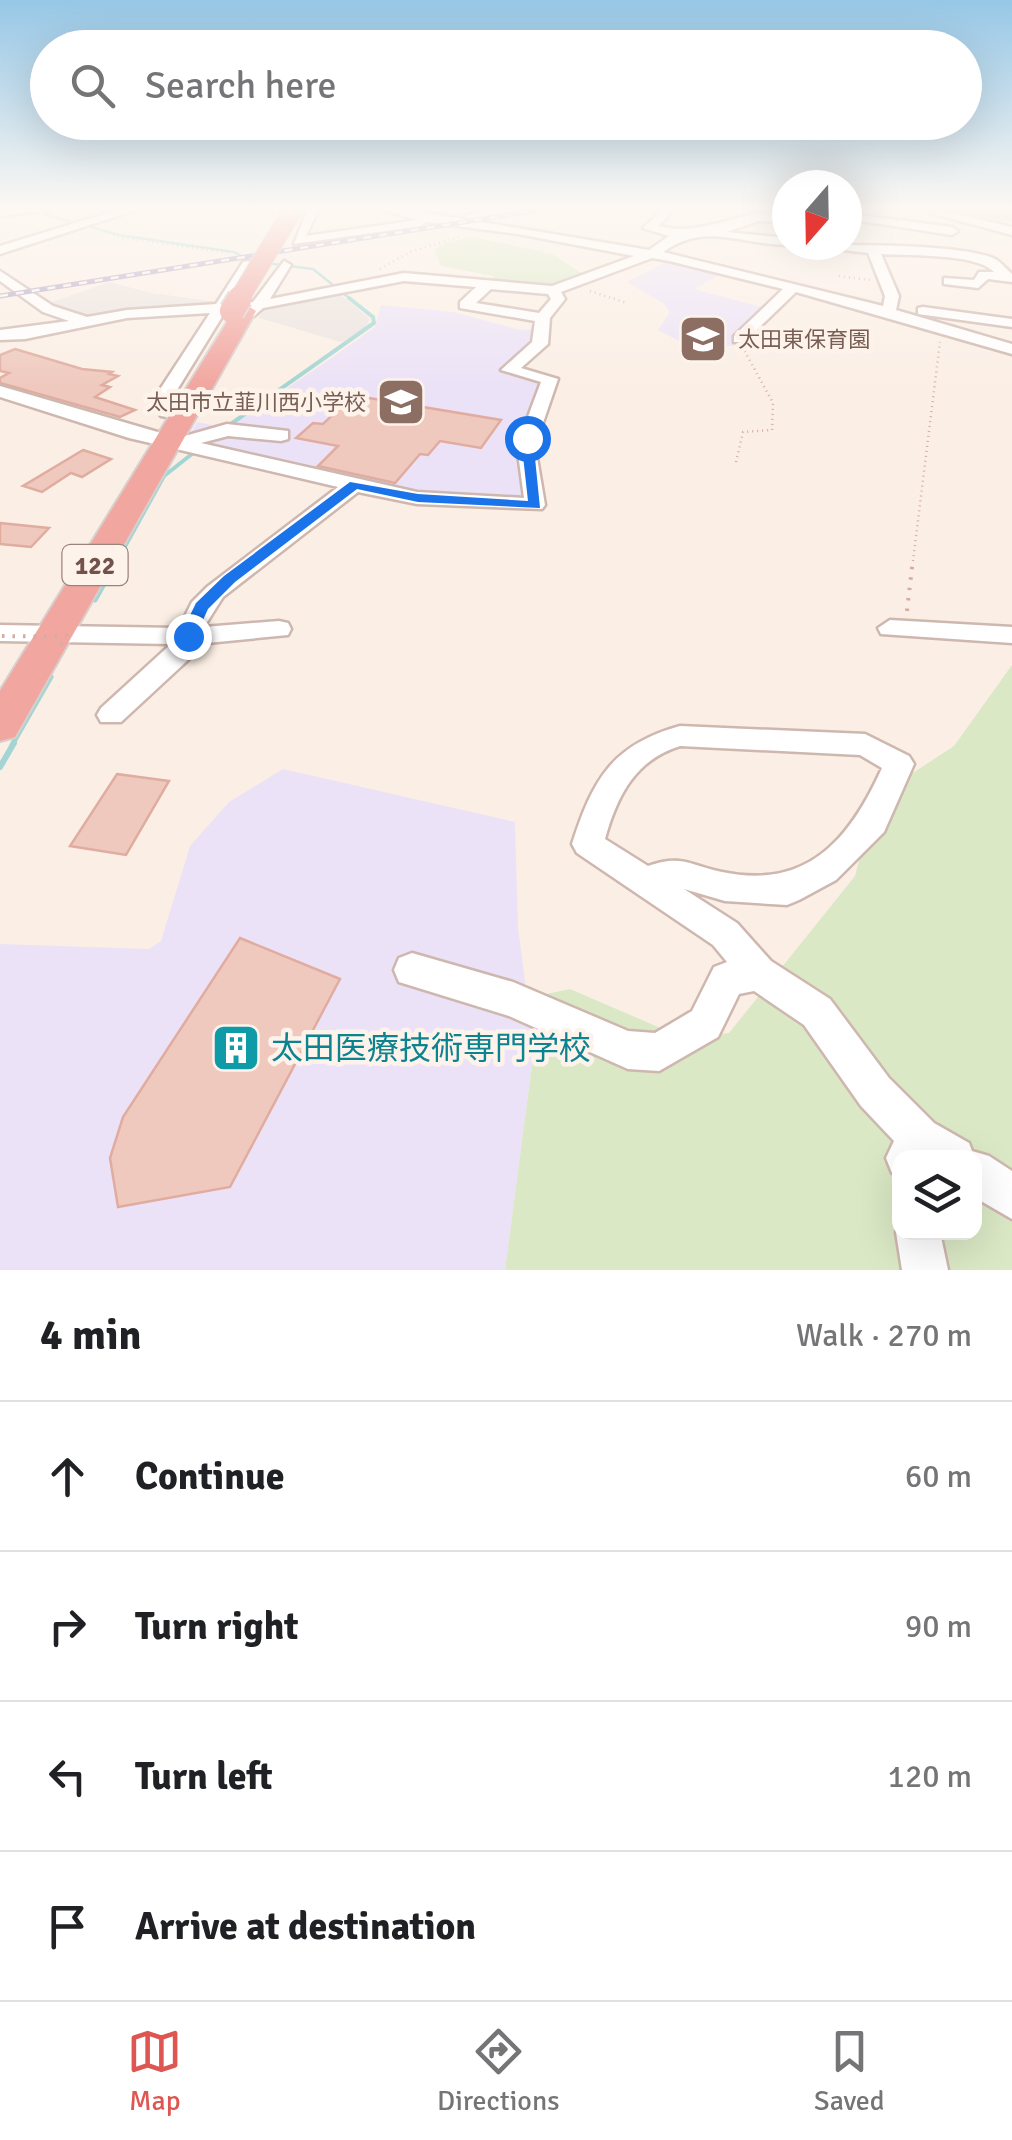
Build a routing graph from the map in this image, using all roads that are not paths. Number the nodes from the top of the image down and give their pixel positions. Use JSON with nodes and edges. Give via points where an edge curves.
{"nodes":[{"id":1,"x":262,"y":267,"type":"edge"},
{"id":2,"x":618,"y":267,"type":"edge"},
{"id":3,"x":709,"y":267,"type":"edge"},
{"id":4,"x":879,"y":267,"type":"edge"},
{"id":5,"x":280,"y":269,"type":"dead end"},
{"id":6,"x":245,"y":271,"type":"dead end"},
{"id":7,"x":0,"y":275,"type":"edge"},
{"id":8,"x":1009,"y":278,"type":"edge"},
{"id":9,"x":949,"y":281,"type":"dead end"},
{"id":10,"x":486,"y":286,"type":"junction"},
{"id":11,"x":794,"y":287,"type":"junction"},
{"id":12,"x":553,"y":290,"type":"junction"},
{"id":13,"x":234,"y":306,"type":"junction"},
{"id":14,"x":48,"y":308,"type":"junction"},
{"id":15,"x":889,"y":309,"type":"junction"},
{"id":16,"x":178,"y":311,"type":"junction"},
{"id":17,"x":544,"y":318,"type":"junction"},
{"id":18,"x":83,"y":321,"type":"junction"},
{"id":19,"x":154,"y":321,"type":"dead end"},
{"id":20,"x":1012,"y":323,"type":"edge"},
{"id":21,"x":2,"y":335,"type":"edge"},
{"id":22,"x":739,"y":339,"type":"road end"},
{"id":23,"x":1012,"y":349,"type":"edge"},
{"id":24,"x":0,"y":391,"type":"edge"},
{"id":25,"x":168,"y":431,"type":"junction"},
{"id":26,"x":281,"y":434,"type":"dead end"},
{"id":27,"x":354,"y":485,"type":"junction"},
{"id":28,"x":279,"y":630,"type":"dead end"},
{"id":29,"x":897,"y":630,"type":"road end"},
{"id":30,"x":40,"y":636,"type":"edge"},
{"id":31,"x":188,"y":636,"type":"junction"},
{"id":32,"x":1012,"y":636,"type":"edge"},
{"id":33,"x":0,"y":680,"type":"edge"},
{"id":34,"x":111,"y":716,"type":"dead end"},
{"id":35,"x":0,"y":726,"type":"edge"},
{"id":36,"x":644,"y":881,"type":"junction"},
{"id":37,"x":412,"y":970,"type":"dead end"},
{"id":38,"x":758,"y":972,"type":"junction"},
{"id":39,"x":925,"y":1150,"type":"edge"},
{"id":40,"x":982,"y":1176,"type":"edge"},
{"id":41,"x":1012,"y":1197,"type":"edge"},
{"id":42,"x":919,"y":1240,"type":"edge"},
{"id":43,"x":925,"y":1270,"type":"edge"}],
"edges":[{"from":1,"to":13,"type":"highway","number":"122","bridge":true},
{"from":2,"to":12,"type":"street"},
{"from":3,"to":11,"type":"street"},
{"from":4,"to":15,"type":"street","via":[[892,296]]},
{"from":5,"to":13,"type":"street"},
{"from":6,"to":13,"type":"street"},
{"from":7,"to":14,"type":"street"},
{"from":8,"to":9,"type":"street"},
{"from":10,"to":12,"type":"street"},
{"from":10,"to":13,"type":"street","via":[[404,277]]},
{"from":10,"to":17,"type":"street","via":[[465,305]]},
{"from":11,"to":15,"type":"street"},
{"from":11,"to":22,"type":"street"},
{"from":12,"to":17,"type":"street","via":[[558,299]]},
{"from":13,"to":16,"type":"street"},
{"from":13,"to":25,"type":"highway","number":"122"},
{"from":14,"to":18,"type":"street"},
{"from":14,"to":21,"type":"street"},
{"from":15,"to":20,"type":"street"},
{"from":15,"to":23,"type":"street"},
{"from":16,"to":18,"type":"street"},
{"from":16,"to":19,"type":"street"},
{"from":17,"to":27,"type":"street","via":[[540,344],[509,370],[550,380],[527,438],[536,506],[418,498]]},
{"from":18,"to":21,"type":"street"},
{"from":24,"to":25,"type":"street"},
{"from":25,"to":26,"type":"street"},
{"from":25,"to":27,"type":"street"},
{"from":25,"to":30,"type":"highway","number":"122"},
{"from":27,"to":31,"type":"street","via":[[230,579],[202,607]]},
{"from":28,"to":31,"type":"street"},
{"from":29,"to":32,"type":"street"},
{"from":30,"to":31,"type":"street"},
{"from":30,"to":33,"type":"highway","number":"122"},
{"from":30,"to":35,"type":"highway","number":"122"},
{"from":31,"to":34,"type":"street","via":[[180,654]]},
{"from":36,"to":36,"type":"street","via":[[588,844],[615,778],[651,742],[680,736],[865,745],[898,764],[859,839],[824,870],[786,890],[725,887],[672,871]]},
{"from":36,"to":38,"type":"street","via":[[725,934]]},
{"from":37,"to":38,"type":"street","via":[[512,1000],[628,1050],[659,1052],[705,1024],[727,979]]},
{"from":38,"to":39,"type":"street","via":[[817,1012]]},
{"from":40,"to":41,"type":"street"},
{"from":42,"to":43,"type":"street"}]}
